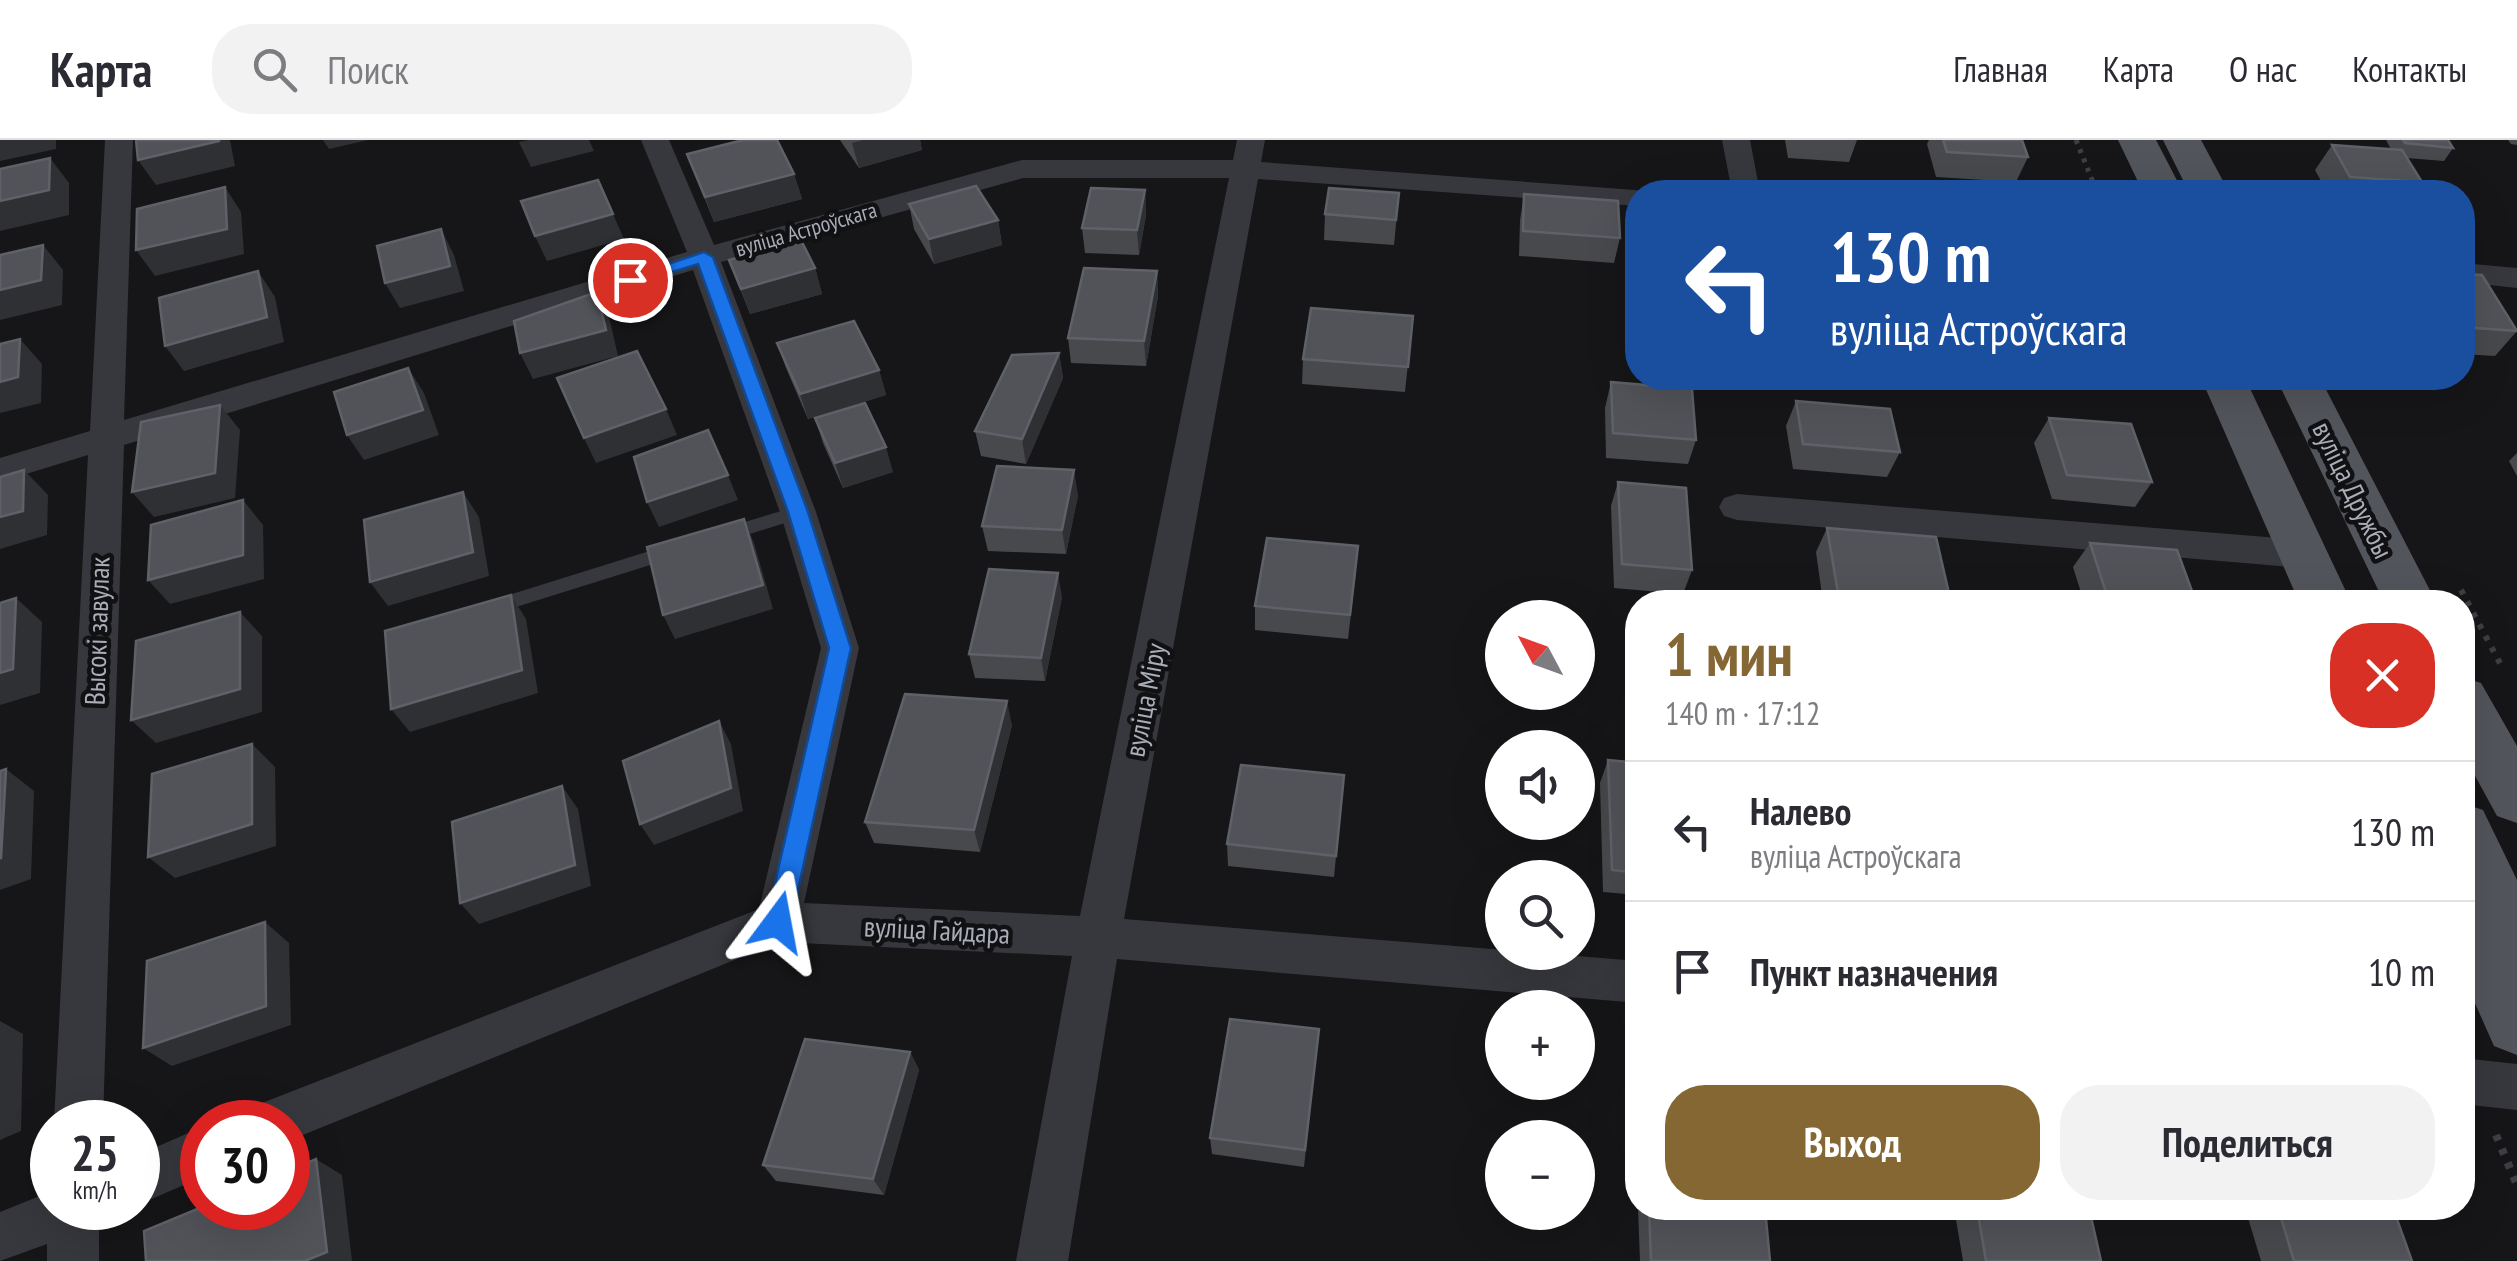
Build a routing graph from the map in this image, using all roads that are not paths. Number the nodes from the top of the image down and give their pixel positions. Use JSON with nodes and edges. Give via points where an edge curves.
{"nodes":[{"id":1,"x":119,"y":140,"type":"edge"},
{"id":2,"x":655,"y":140,"type":"edge"},
{"id":3,"x":1003,"y":140,"type":"edge"},
{"id":4,"x":1736,"y":140,"type":"edge"},
{"id":5,"x":2113,"y":140,"type":"edge"},
{"id":6,"x":2137,"y":140,"type":"edge"},
{"id":7,"x":2182,"y":140,"type":"edge"},
{"id":8,"x":1247,"y":154,"type":"edge"},
{"id":9,"x":1022,"y":169,"type":"junction"},
{"id":10,"x":1744,"y":180,"type":"edge"},
{"id":11,"x":2131,"y":180,"type":"edge"},
{"id":12,"x":2156,"y":180,"type":"edge"},
{"id":13,"x":2203,"y":180,"type":"edge"},
{"id":14,"x":1625,"y":196,"type":"edge"},
{"id":15,"x":704,"y":257,"type":"junction"},
{"id":16,"x":2475,"y":273,"type":"edge"},
{"id":17,"x":2517,"y":278,"type":"edge"},
{"id":18,"x":2229,"y":390,"type":"edge"},
{"id":19,"x":2276,"y":390,"type":"edge"},
{"id":20,"x":2304,"y":390,"type":"edge"},
{"id":21,"x":105,"y":439,"type":"junction"},
{"id":22,"x":0,"y":470,"type":"edge"},
{"id":23,"x":1737,"y":507,"type":"dead end"},
{"id":24,"x":798,"y":512,"type":"junction"},
{"id":25,"x":2402,"y":587,"type":"edge"},
{"id":26,"x":2320,"y":588,"type":"edge"},
{"id":27,"x":481,"y":610,"type":"edge"},
{"id":28,"x":2475,"y":722,"type":"edge"},
{"id":29,"x":2517,"y":799,"type":"edge"},
{"id":30,"x":2475,"y":856,"type":"edge"},
{"id":31,"x":778,"y":922,"type":"junction"},
{"id":32,"x":2475,"y":933,"type":"edge"},
{"id":33,"x":1098,"y":937,"type":"junction"},
{"id":34,"x":2517,"y":945,"type":"edge"},
{"id":35,"x":1625,"y":981,"type":"edge"},
{"id":36,"x":2517,"y":1026,"type":"edge"},
{"id":37,"x":2475,"y":1082,"type":"edge"},
{"id":38,"x":2517,"y":1087,"type":"edge"},
{"id":39,"x":79,"y":1100,"type":"edge"},
{"id":40,"x":310,"y":1108,"type":"edge"},
{"id":41,"x":30,"y":1226,"type":"edge"},
{"id":42,"x":74,"y":1230,"type":"edge"},
{"id":43,"x":0,"y":1238,"type":"edge"},
{"id":44,"x":73,"y":1261,"type":"edge"},
{"id":45,"x":1042,"y":1261,"type":"edge"}],
"edges":[{"from":1,"to":21,"type":"street","name":"Высокі завулак"},
{"from":2,"to":15,"type":"street"},
{"from":3,"to":9,"type":"street"},
{"from":4,"to":10,"type":"street"},
{"from":5,"to":11,"type":"main road"},
{"from":6,"to":12,"type":"main road"},
{"from":7,"to":13,"type":"main road"},
{"from":8,"to":9,"type":"street","name":"вуліца Астроўскага"},
{"from":8,"to":14,"type":"street","name":"вуліца Астроўскага"},
{"from":8,"to":33,"type":"street","name":"вуліца Міру"},
{"from":9,"to":15,"type":"street","name":"вуліца Астроўскага"},
{"from":15,"to":21,"type":"street","name":"вуліца Астроўскага"},
{"from":15,"to":24,"type":"street"},
{"from":16,"to":17,"type":"street"},
{"from":18,"to":26,"type":"main road"},
{"from":19,"to":25,"type":"main road"},
{"from":20,"to":25,"type":"main road","name":"вуліца Дружбы"},
{"from":21,"to":22,"type":"street","name":"вуліца Астроўскага"},
{"from":21,"to":39,"type":"street","name":"Высокі завулак"},
{"from":23,"to":26,"type":"street"},
{"from":24,"to":27,"type":"lane"},
{"from":24,"to":31,"type":"street","via":[[840,648]]},
{"from":28,"to":29,"type":"main road"},
{"from":30,"to":34,"type":"main road"},
{"from":31,"to":33,"type":"street","name":"вуліца Гайдара"},
{"from":31,"to":40,"type":"street","name":"вуліца Гайдара"},
{"from":32,"to":36,"type":"main road"},
{"from":33,"to":35,"type":"street","name":"вуліца Гайдара"},
{"from":33,"to":45,"type":"street","name":"вуліца Міру"},
{"from":37,"to":38,"type":"street"},
{"from":41,"to":43,"type":"street"},
{"from":42,"to":44,"type":"street"}]}
